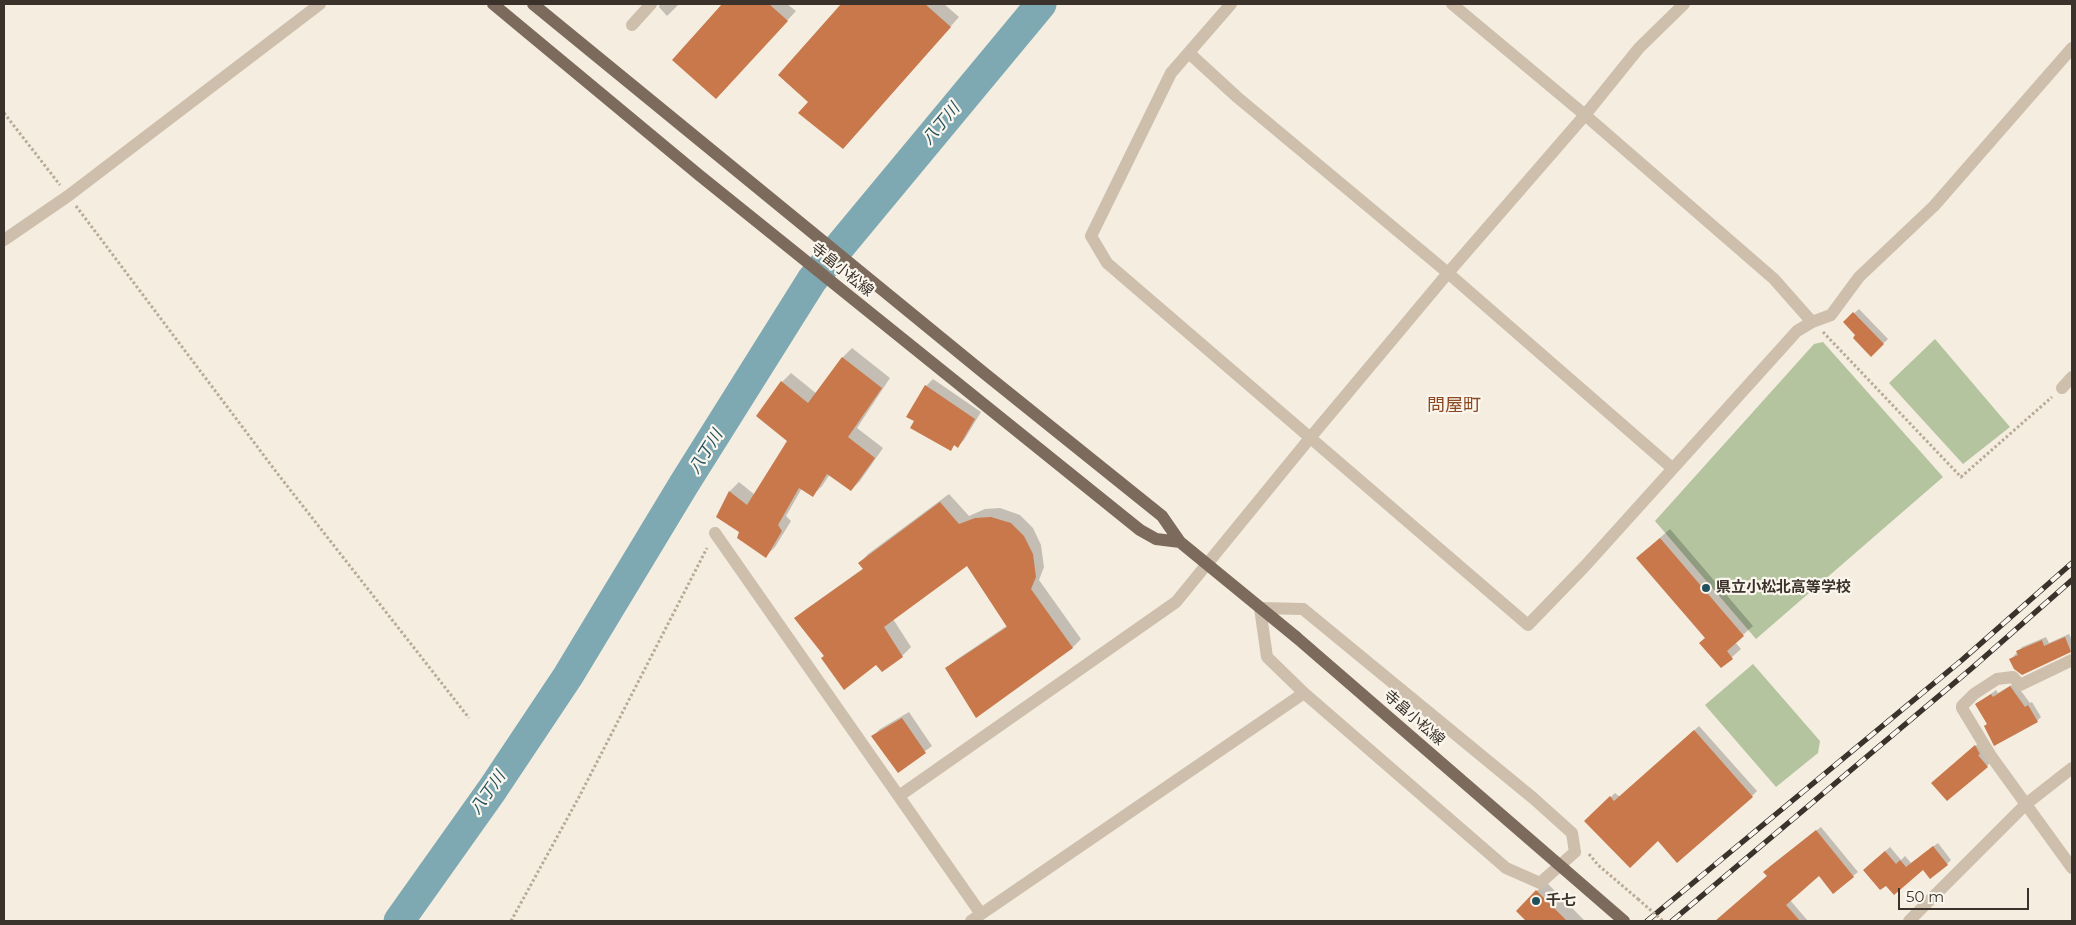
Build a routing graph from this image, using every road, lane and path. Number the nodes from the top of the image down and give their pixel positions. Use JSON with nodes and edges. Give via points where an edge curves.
{"nodes":[{"id":1,"x":320,"y":4,"type":"edge"},
{"id":2,"x":493,"y":4,"type":"edge"},
{"id":3,"x":533,"y":4,"type":"edge"},
{"id":4,"x":651,"y":4,"type":"edge"},
{"id":5,"x":1232,"y":4,"type":"edge"},
{"id":6,"x":1452,"y":4,"type":"edge"},
{"id":7,"x":1684,"y":4,"type":"edge"},
{"id":8,"x":632,"y":25,"type":"dead end"},
{"id":9,"x":2072,"y":48,"type":"edge"},
{"id":10,"x":1189,"y":53,"type":"junction"},
{"id":11,"x":4,"y":113,"type":"edge"},
{"id":12,"x":1585,"y":115,"type":"junction"},
{"id":13,"x":68,"y":196,"type":"junction"},
{"id":14,"x":4,"y":240,"type":"edge"},
{"id":15,"x":1448,"y":273,"type":"junction"},
{"id":16,"x":1812,"y":322,"type":"junction"},
{"id":17,"x":2072,"y":377,"type":"edge"},
{"id":18,"x":2062,"y":388,"type":"joint"},
{"id":19,"x":1310,"y":438,"type":"junction"},
{"id":20,"x":1672,"y":468,"type":"junction"},
{"id":21,"x":715,"y":533,"type":"joint"},
{"id":22,"x":1180,"y":542,"type":"junction"},
{"id":23,"x":1206,"y":563,"type":"junction"},
{"id":24,"x":1260,"y":608,"type":"junction"},
{"id":25,"x":2072,"y":660,"type":"edge"},
{"id":26,"x":1304,"y":692,"type":"junction"},
{"id":27,"x":470,"y":718,"type":"dead end"},
{"id":28,"x":2072,"y":768,"type":"edge"},
{"id":29,"x":898,"y":796,"type":"junction"},
{"id":30,"x":2026,"y":804,"type":"junction"},
{"id":31,"x":1598,"y":865,"type":"dead end"},
{"id":32,"x":2072,"y":868,"type":"edge"},
{"id":33,"x":976,"y":918,"type":"edge"},
{"id":34,"x":511,"y":921,"type":"edge"},
{"id":35,"x":1624,"y":921,"type":"edge"},
{"id":36,"x":1663,"y":921,"type":"edge"},
{"id":37,"x":1909,"y":921,"type":"edge"}],
"edges":[{"from":1,"to":13,"type":"street"},
{"from":2,"to":22,"type":"main road","name":"寺畠小松線","via":[[699,175],[1140,530],[1156,539]]},
{"from":3,"to":22,"type":"main road","name":"寺畠小松線","via":[[1162,516]]},
{"from":4,"to":8,"type":"street"},
{"from":5,"to":10,"type":"street"},
{"from":6,"to":12,"type":"street"},
{"from":7,"to":12,"type":"street","via":[[1639,48]]},
{"from":9,"to":16,"type":"street","via":[[1934,206],[1859,276],[1832,315]]},
{"from":10,"to":15,"type":"street"},
{"from":10,"to":19,"type":"street","via":[[1171,73],[1091,236],[1108,263]]},
{"from":11,"to":13,"type":"path"},
{"from":12,"to":15,"type":"street"},
{"from":12,"to":16,"type":"street","via":[[1774,279]]},
{"from":13,"to":14,"type":"street"},
{"from":13,"to":27,"type":"path","via":[[277,473]]},
{"from":15,"to":19,"type":"street"},
{"from":15,"to":20,"type":"street"},
{"from":16,"to":18,"type":"path","via":[[1960,478]]},
{"from":16,"to":20,"type":"street","via":[[1797,330]]},
{"from":17,"to":18,"type":"street"},
{"from":19,"to":20,"type":"street","via":[[1528,625]]},
{"from":19,"to":23,"type":"street"},
{"from":21,"to":29,"type":"street"},
{"from":21,"to":34,"type":"path","via":[[579,798]]},
{"from":22,"to":23,"type":"main road","name":"寺畠小松線"},
{"from":23,"to":24,"type":"main road","name":"寺畠小松線"},
{"from":23,"to":29,"type":"street","via":[[1176,602]]},
{"from":24,"to":26,"type":"street","via":[[1268,658]]},
{"from":24,"to":26,"type":"street","via":[[1303,608],[1559,821],[1572,833],[1574,852],[1540,883],[1506,868]]},
{"from":24,"to":35,"type":"main road","name":"寺畠小松線","bridge":true},
{"from":25,"to":30,"type":"street","via":[[2020,685],[2014,677],[1997,680],[1962,706],[1991,756]]},
{"from":26,"to":33,"type":"street"},
{"from":28,"to":30,"type":"street"},
{"from":29,"to":33,"type":"street"},
{"from":30,"to":32,"type":"street"},
{"from":30,"to":37,"type":"street"},
{"from":31,"to":36,"type":"path","bridge":true}]}
